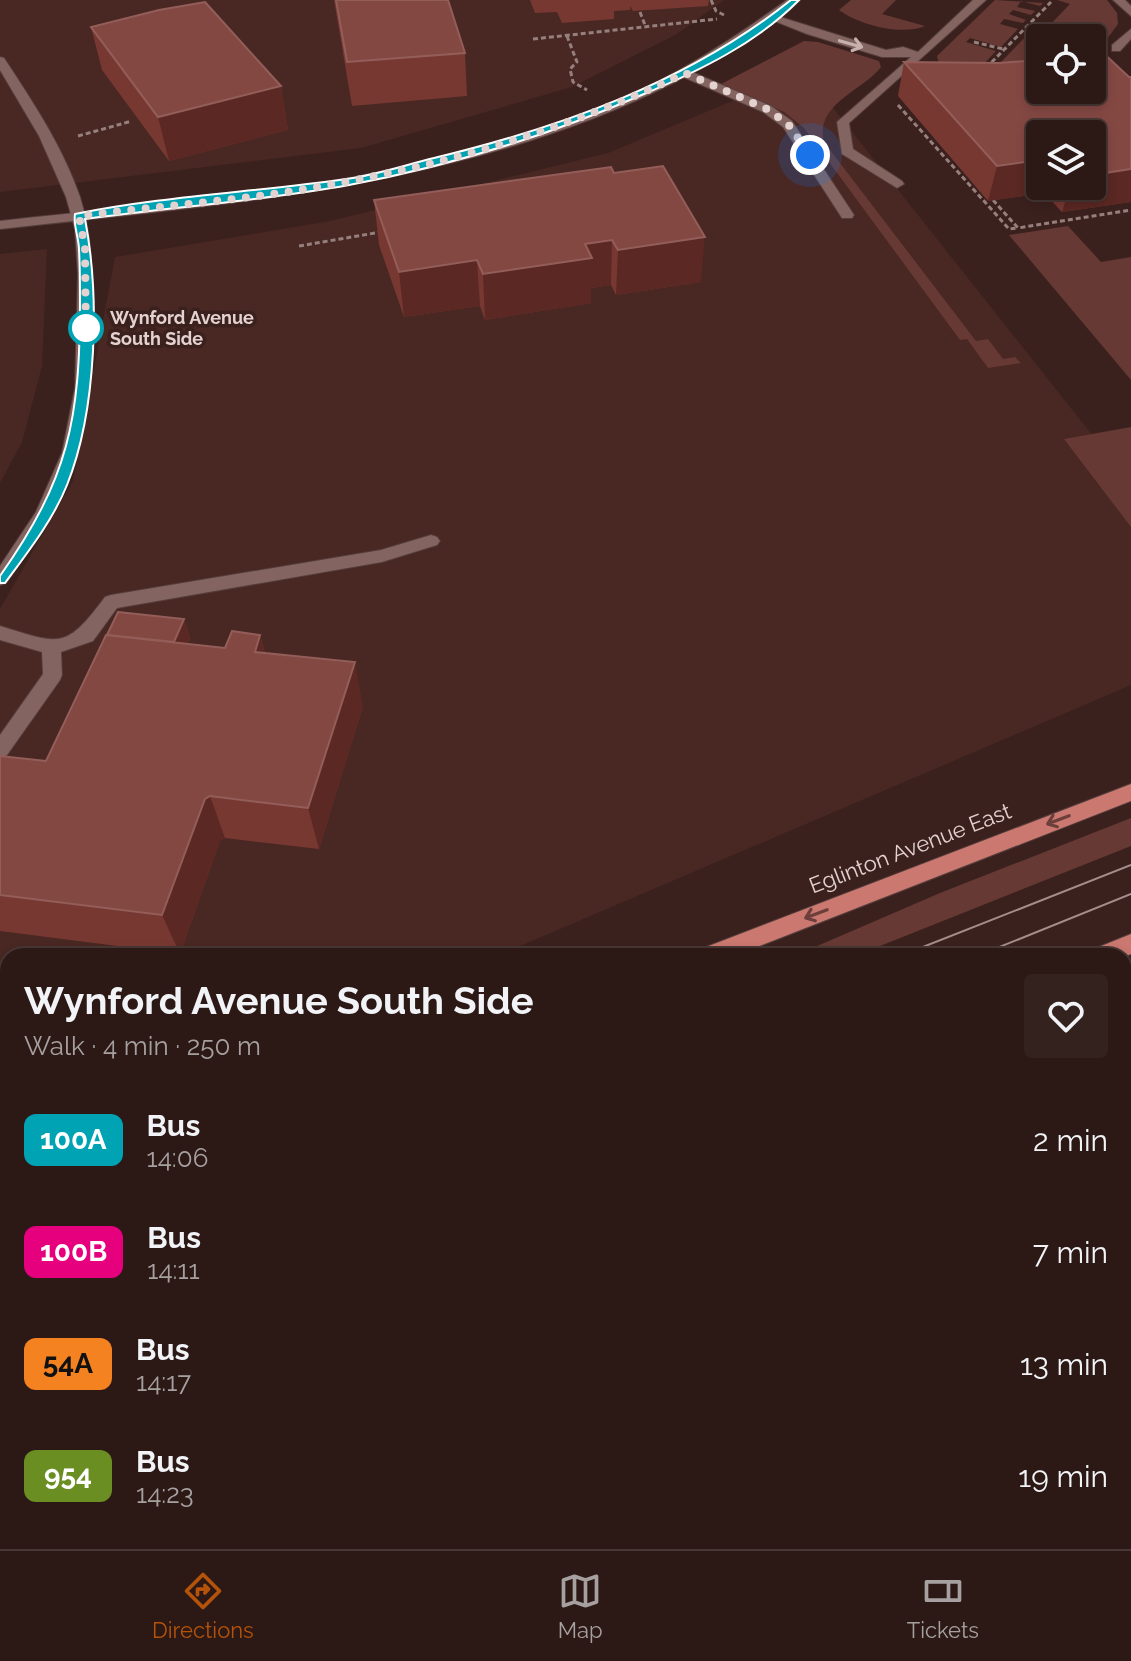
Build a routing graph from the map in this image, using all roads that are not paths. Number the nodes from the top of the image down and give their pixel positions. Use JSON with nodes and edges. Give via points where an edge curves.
{"nodes":[{"id":1,"x":794,"y":0,"type":"edge"},
{"id":2,"x":980,"y":0,"type":"edge"},
{"id":3,"x":1119,"y":0,"type":"edge"},
{"id":4,"x":1131,"y":13,"type":"edge"},
{"id":5,"x":773,"y":18,"type":"junction"},
{"id":6,"x":802,"y":26,"type":"junction"},
{"id":7,"x":1131,"y":32,"type":"edge"},
{"id":8,"x":871,"y":35,"type":"dead end"},
{"id":9,"x":892,"y":41,"type":"dead end"},
{"id":10,"x":1116,"y":48,"type":"dead end"},
{"id":11,"x":903,"y":51,"type":"junction"},
{"id":12,"x":920,"y":56,"type":"junction"},
{"id":13,"x":0,"y":61,"type":"edge"},
{"id":14,"x":905,"y":69,"type":"junction"},
{"id":15,"x":685,"y":73,"type":"junction"},
{"id":16,"x":978,"y":76,"type":"edge"},
{"id":17,"x":897,"y":184,"type":"dead end"},
{"id":18,"x":847,"y":215,"type":"dead end"},
{"id":19,"x":79,"y":216,"type":"junction"},
{"id":20,"x":0,"y":225,"type":"edge"},
{"id":21,"x":431,"y":541,"type":"dead end"},
{"id":22,"x":0,"y":579,"type":"edge"},
{"id":23,"x":0,"y":633,"type":"edge"},
{"id":24,"x":51,"y":648,"type":"junction"},
{"id":25,"x":0,"y":750,"type":"edge"},
{"id":26,"x":1131,"y":792,"type":"edge"},
{"id":27,"x":730,"y":948,"type":"edge"}],
"edges":[{"from":1,"to":5,"type":"street"},
{"from":2,"to":12,"type":"street"},
{"from":3,"to":4,"type":"street"},
{"from":5,"to":6,"type":"street"},
{"from":5,"to":15,"type":"street"},
{"from":6,"to":8,"type":"street","via":[[825,23]]},
{"from":6,"to":11,"type":"street","one_way":true,"via":[[886,54]]},
{"from":7,"to":10,"type":"street"},
{"from":9,"to":11,"type":"street"},
{"from":11,"to":12,"type":"street"},
{"from":12,"to":14,"type":"street"},
{"from":13,"to":19,"type":"street","via":[[35,114]]},
{"from":14,"to":16,"type":"street"},
{"from":14,"to":17,"type":"street","via":[[843,122],[847,151]]},
{"from":15,"to":18,"type":"street","via":[[767,109],[788,124]]},
{"from":15,"to":19,"type":"street","via":[[579,119],[421,166],[286,192]]},
{"from":19,"to":20,"type":"street"},
{"from":19,"to":22,"type":"street","via":[[85,248],[86,369],[75,442],[60,487]]},
{"from":21,"to":24,"type":"street","via":[[382,556],[111,602],[86,636]]},
{"from":23,"to":24,"type":"street"},
{"from":24,"to":25,"type":"street","via":[[53,675]]},
{"from":26,"to":27,"type":"main road","name":"Eglinton Avenue East","one_way":true}]}
